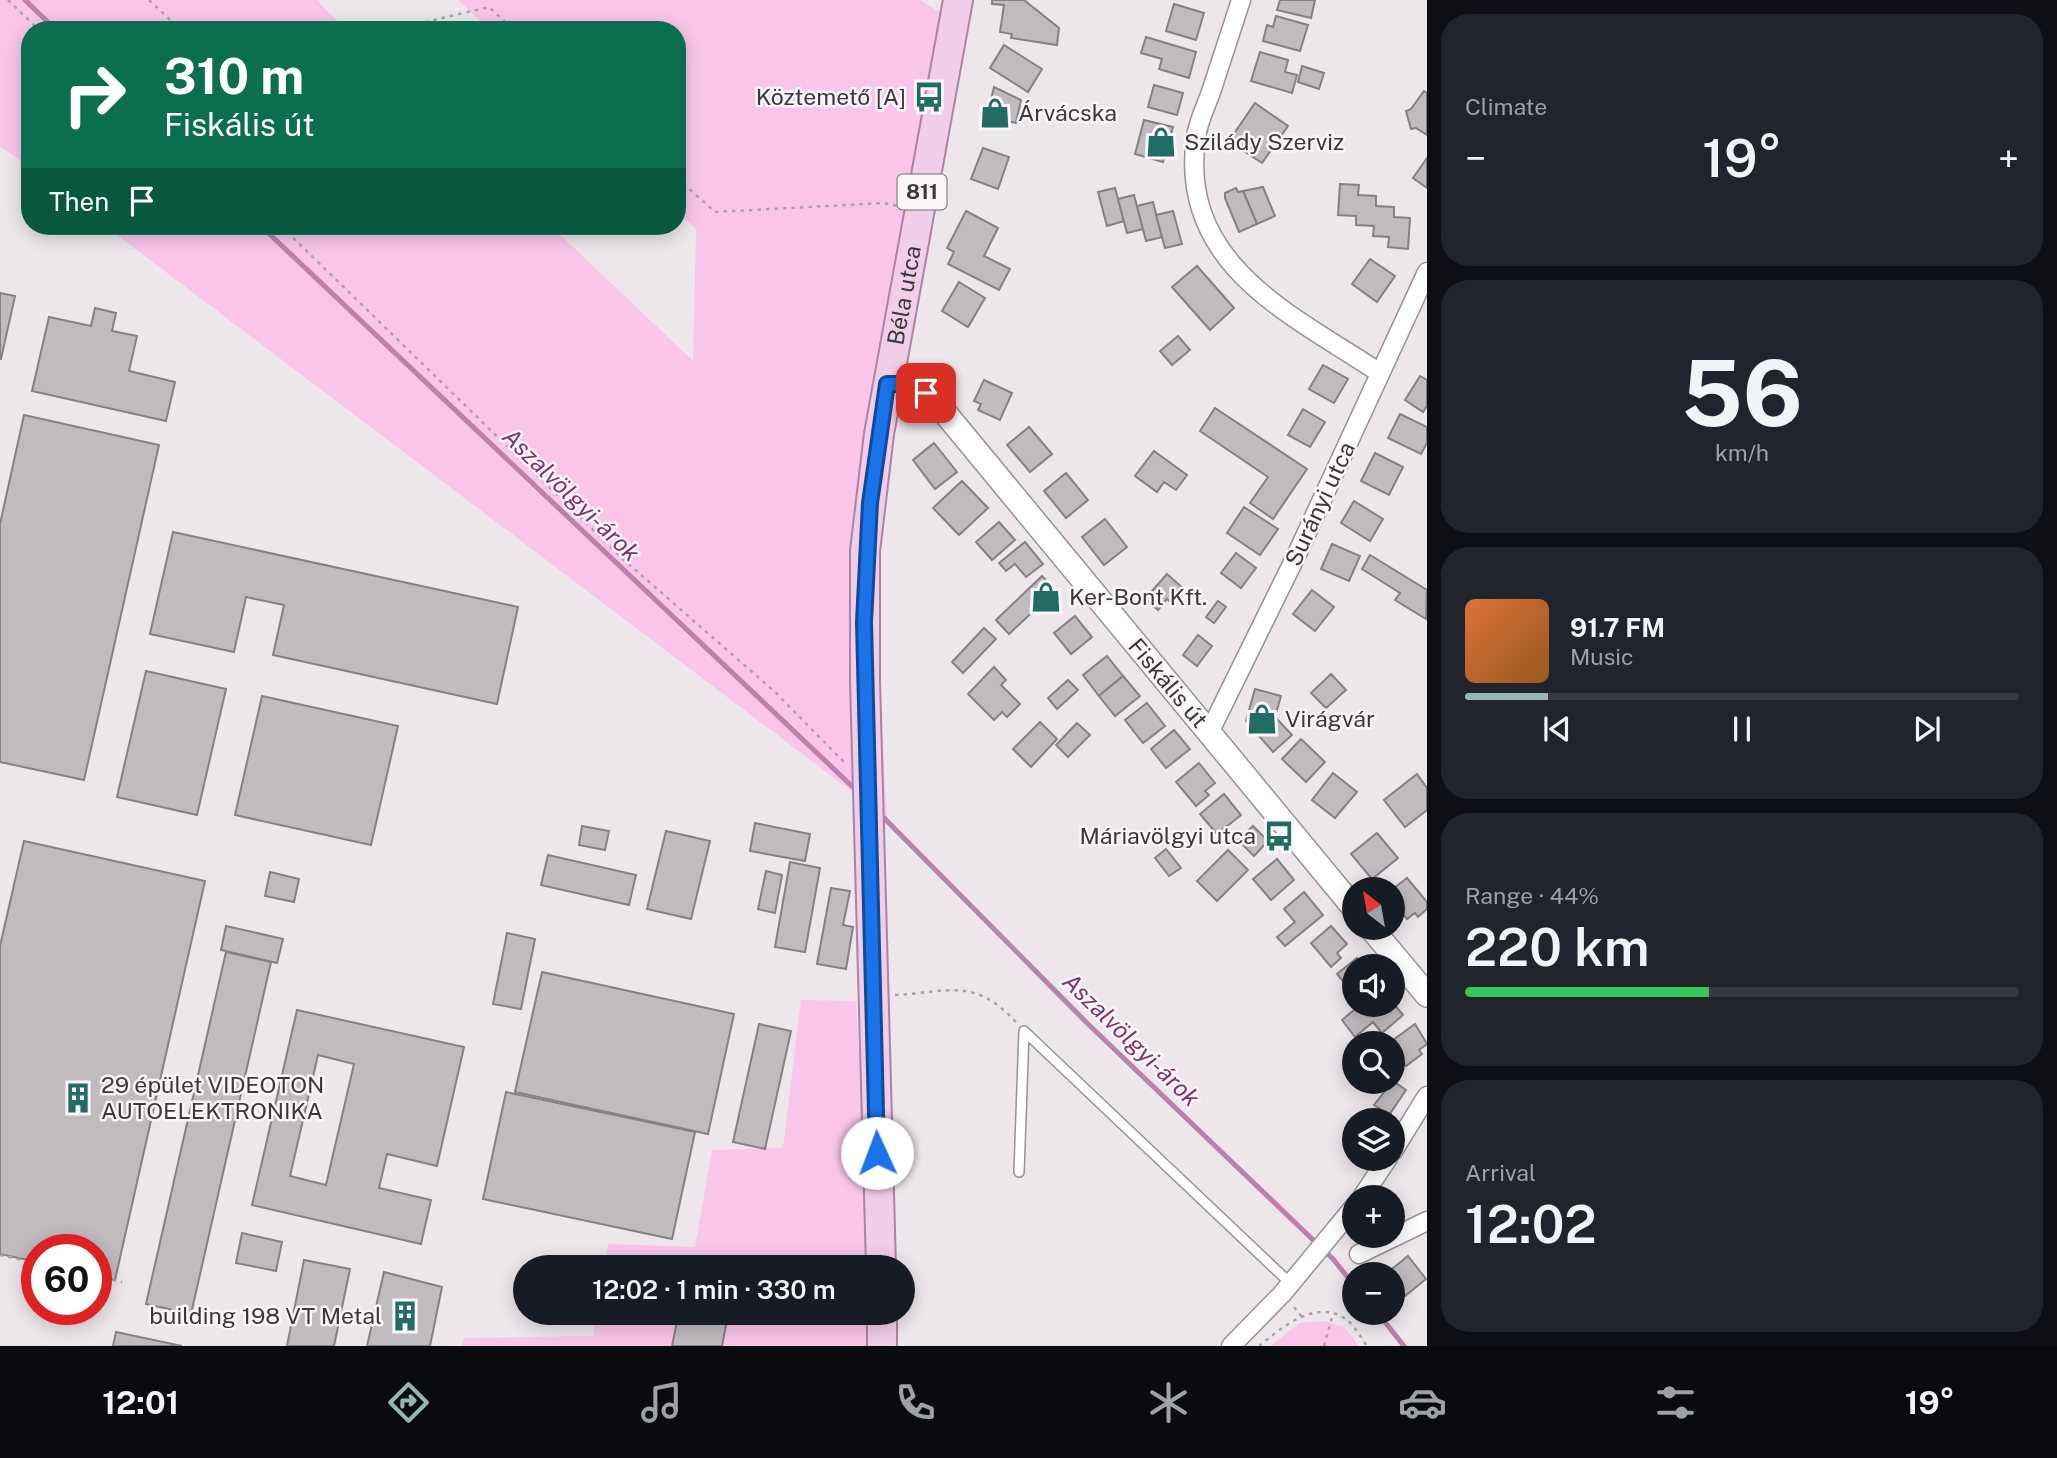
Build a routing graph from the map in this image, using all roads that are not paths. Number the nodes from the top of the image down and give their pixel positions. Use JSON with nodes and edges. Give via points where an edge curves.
{"nodes":[{"id":1,"x":958,"y":0,"type":"edge"},
{"id":2,"x":1241,"y":0,"type":"edge"},
{"id":3,"x":1427,"y":272,"type":"edge"},
{"id":4,"x":1380,"y":373,"type":"junction"},
{"id":5,"x":887,"y":384,"type":"junction"},
{"id":6,"x":1209,"y":733,"type":"junction"},
{"id":7,"x":1342,"y":894,"type":"edge"},
{"id":8,"x":1381,"y":940,"type":"edge"},
{"id":9,"x":1427,"y":995,"type":"edge"},
{"id":10,"x":1427,"y":1096,"type":"edge"},
{"id":11,"x":1405,"y":1132,"type":"edge"},
{"id":12,"x":1019,"y":1172,"type":"dead end"},
{"id":13,"x":1427,"y":1221,"type":"edge"},
{"id":14,"x":1342,"y":1223,"type":"edge"},
{"id":15,"x":1359,"y":1254,"type":"dead end"},
{"id":16,"x":881,"y":1255,"type":"edge"},
{"id":17,"x":1291,"y":1284,"type":"junction"},
{"id":18,"x":882,"y":1325,"type":"edge"},
{"id":19,"x":882,"y":1346,"type":"edge"},
{"id":20,"x":1231,"y":1346,"type":"edge"}],
"edges":[{"from":1,"to":5,"type":"main road","name":"Béla utca","number":"811"},
{"from":2,"to":4,"type":"street","via":[[1196,136],[1196,190],[1203,214],[1224,258],[1242,278]]},
{"from":3,"to":4,"type":"street","name":"Surányi utca"},
{"from":4,"to":6,"type":"street","name":"Surányi utca"},
{"from":5,"to":6,"type":"street","name":"Fiskális út","via":[[914,388],[936,402]]},
{"from":5,"to":16,"type":"main road","number":"811","via":[[865,551]]},
{"from":6,"to":7,"type":"street","name":"Fiskális út"},
{"from":8,"to":9,"type":"street"},
{"from":10,"to":11,"type":"street"},
{"from":12,"to":17,"type":"lane","via":[[1024,1031]]},
{"from":13,"to":15,"type":"street"},
{"from":14,"to":17,"type":"street"},
{"from":17,"to":20,"type":"street"},
{"from":18,"to":19,"type":"main road"}]}
